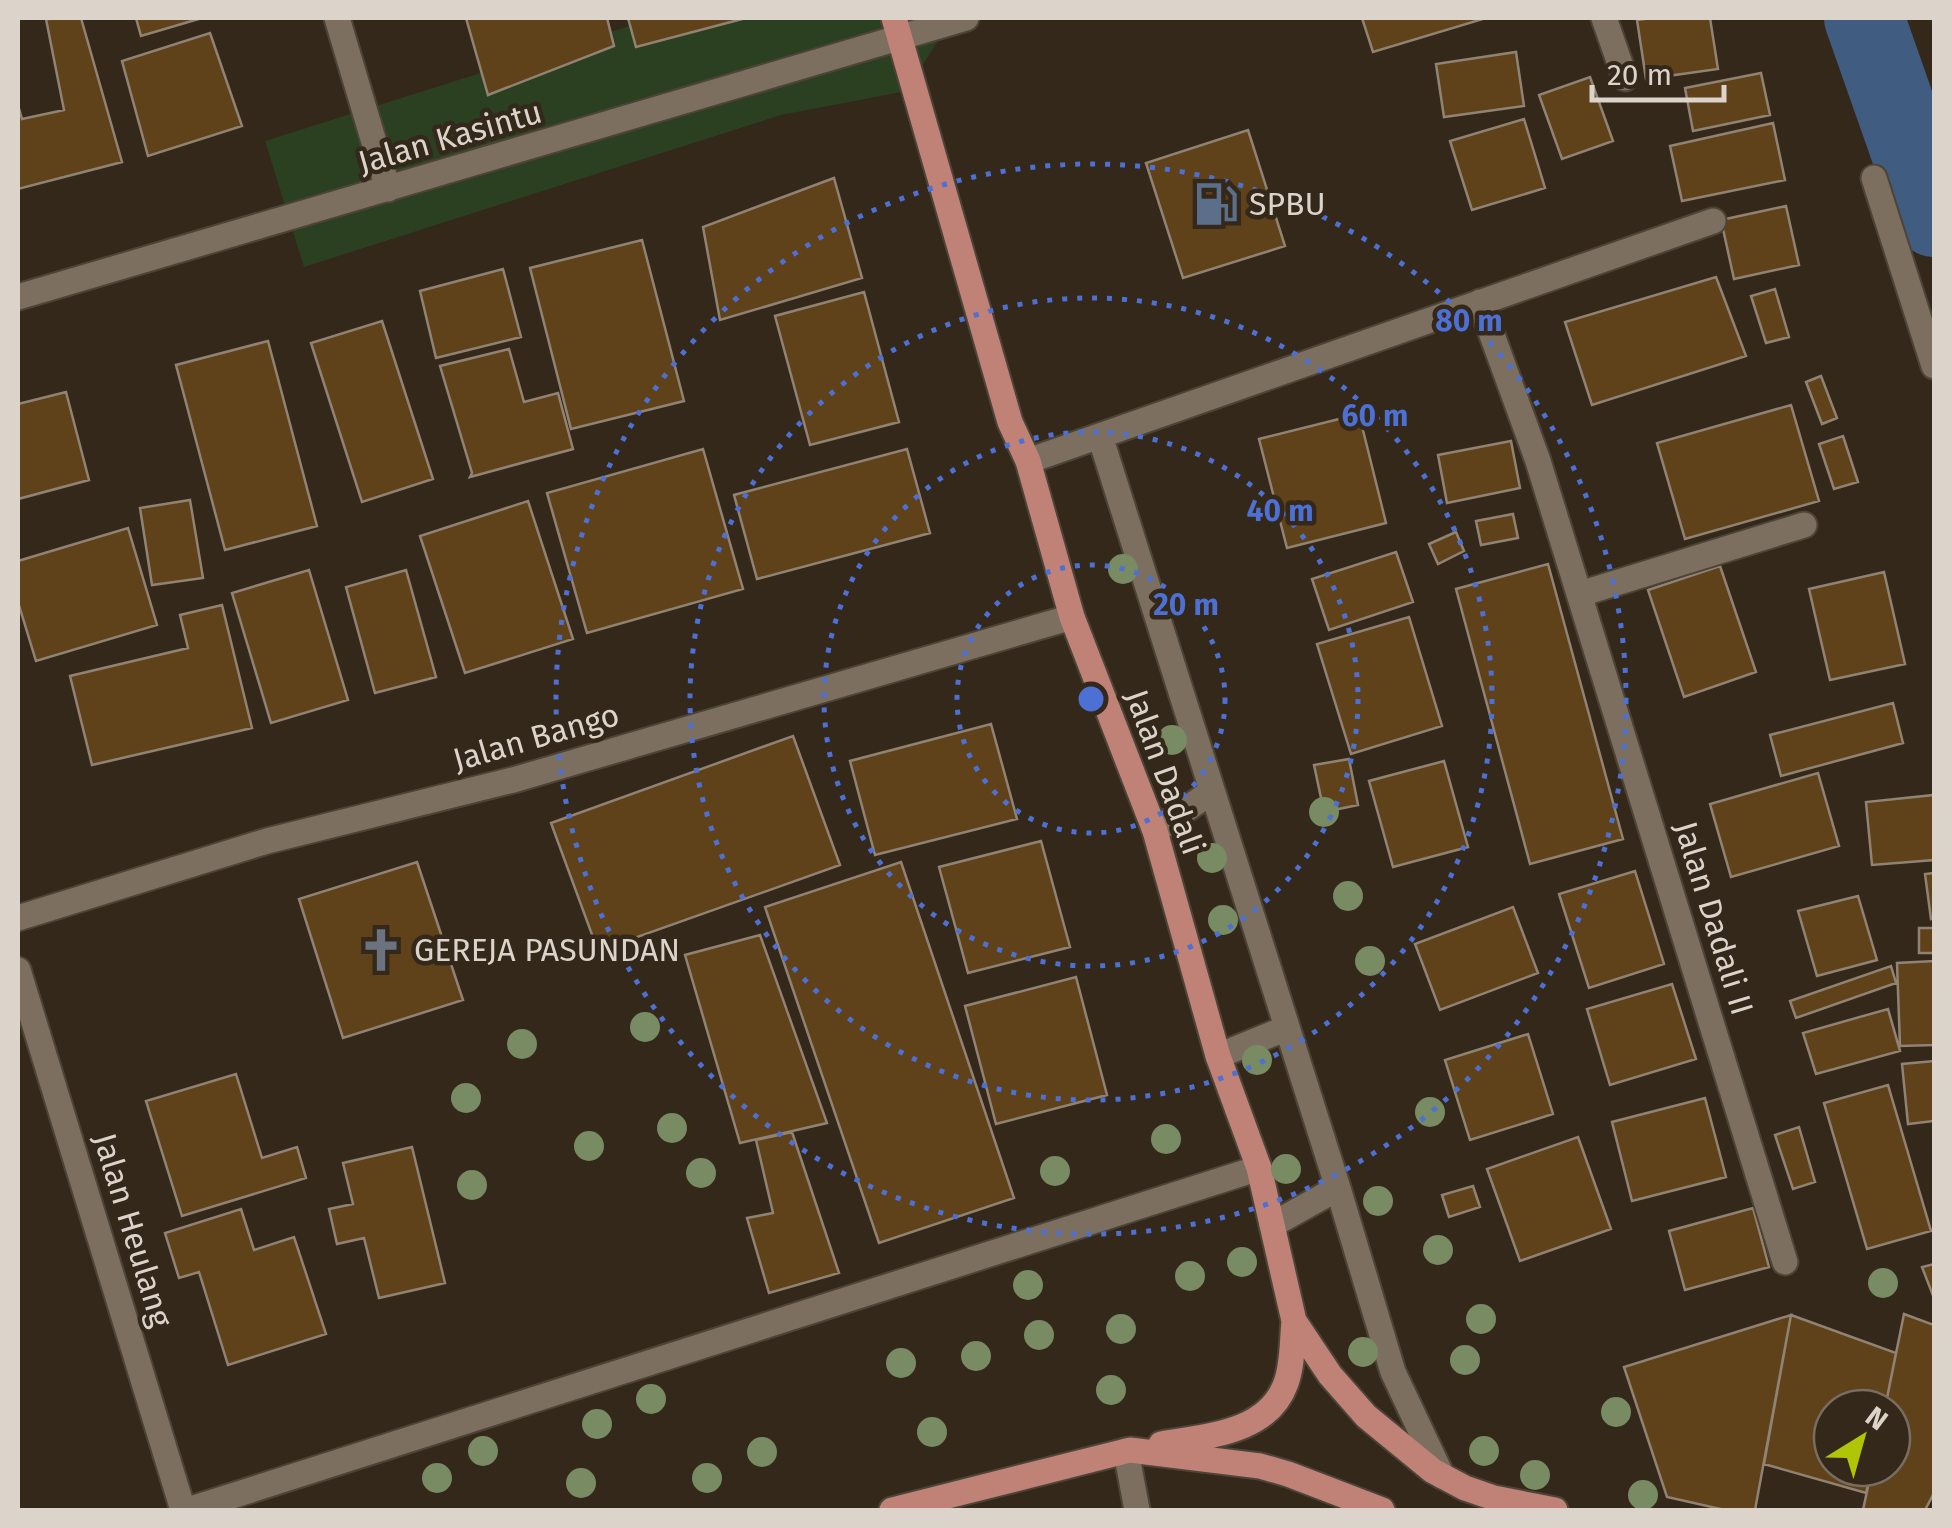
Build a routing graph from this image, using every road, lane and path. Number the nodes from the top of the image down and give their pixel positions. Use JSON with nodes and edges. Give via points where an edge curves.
{"nodes":[{"id":1,"x":337,"y":18,"type":"edge"},
{"id":2,"x":966,"y":18,"type":"edge"},
{"id":3,"x":1604,"y":18,"type":"edge"},
{"id":4,"x":897,"y":28,"type":"edge"},
{"id":5,"x":1625,"y":78,"type":"dead end"},
{"id":6,"x":1874,"y":178,"type":"dead end"},
{"id":7,"x":388,"y":189,"type":"junction"},
{"id":8,"x":1714,"y":221,"type":"dead end"},
{"id":9,"x":18,"y":298,"type":"edge"},
{"id":10,"x":1480,"y":302,"type":"junction"},
{"id":11,"x":1934,"y":366,"type":"edge"},
{"id":12,"x":1100,"y":436,"type":"junction"},
{"id":13,"x":1028,"y":461,"type":"junction"},
{"id":14,"x":1804,"y":525,"type":"dead end"},
{"id":15,"x":1580,"y":594,"type":"junction"},
{"id":16,"x":1072,"y":617,"type":"junction"},
{"id":17,"x":1210,"y":792,"type":"junction"},
{"id":18,"x":1155,"y":831,"type":"junction"},
{"id":19,"x":18,"y":918,"type":"edge"},
{"id":20,"x":18,"y":970,"type":"edge"},
{"id":21,"x":1287,"y":1028,"type":"junction"},
{"id":22,"x":1218,"y":1056,"type":"junction"},
{"id":23,"x":1259,"y":1168,"type":"junction"},
{"id":24,"x":1338,"y":1188,"type":"junction"},
{"id":25,"x":1272,"y":1224,"type":"junction"},
{"id":26,"x":1785,"y":1262,"type":"dead end"},
{"id":27,"x":1294,"y":1321,"type":"junction"},
{"id":28,"x":1128,"y":1450,"type":"junction"},
{"id":29,"x":1454,"y":1482,"type":"junction"},
{"id":30,"x":185,"y":1510,"type":"edge"},
{"id":31,"x":892,"y":1510,"type":"edge"},
{"id":32,"x":1136,"y":1510,"type":"edge"},
{"id":33,"x":1382,"y":1510,"type":"edge"},
{"id":34,"x":1554,"y":1510,"type":"edge"}],
"edges":[{"from":1,"to":7,"type":"street"},
{"from":2,"to":4,"type":"street","name":"Jalan Kasintu"},
{"from":3,"to":5,"type":"street"},
{"from":4,"to":7,"type":"street","name":"Jalan Kasintu"},
{"from":4,"to":13,"type":"main road","name":"Jalan Dadali","via":[[1010,422]]},
{"from":6,"to":11,"type":"street"},
{"from":7,"to":9,"type":"street","name":"Jalan Kasintu"},
{"from":8,"to":10,"type":"street"},
{"from":10,"to":12,"type":"street"},
{"from":10,"to":15,"type":"street","name":"Jalan Dadali II"},
{"from":12,"to":13,"type":"street"},
{"from":12,"to":17,"type":"street"},
{"from":13,"to":16,"type":"main road","name":"Jalan Dadali"},
{"from":14,"to":15,"type":"street"},
{"from":15,"to":26,"type":"street","name":"Jalan Dadali II"},
{"from":16,"to":18,"type":"main road","name":"Jalan Dadali"},
{"from":16,"to":19,"type":"street","name":"Jalan Bango","via":[[513,780],[267,841]]},
{"from":17,"to":18,"type":"street"},
{"from":17,"to":21,"type":"street"},
{"from":18,"to":22,"type":"main road","name":"Jalan Dadali"},
{"from":20,"to":30,"type":"street","name":"Jalan Heulang"},
{"from":21,"to":22,"type":"street"},
{"from":21,"to":24,"type":"street"},
{"from":22,"to":23,"type":"main road","name":"Jalan Dadali"},
{"from":23,"to":25,"type":"main road","name":"Jalan Dadali"},
{"from":23,"to":30,"type":"street"},
{"from":24,"to":25,"type":"street"},
{"from":24,"to":29,"type":"street","via":[[1393,1372]]},
{"from":25,"to":27,"type":"main road","name":"Jalan Dadali"},
{"from":27,"to":28,"type":"main road","via":[[1287,1381],[1257,1418],[1240,1428]]},
{"from":27,"to":29,"type":"main road","name":"Jalan Dadali","via":[[1366,1416]]},
{"from":28,"to":31,"type":"main road"},
{"from":28,"to":32,"type":"street"},
{"from":28,"to":33,"type":"main road","via":[[1260,1466]]},
{"from":29,"to":34,"type":"main road"}]}
